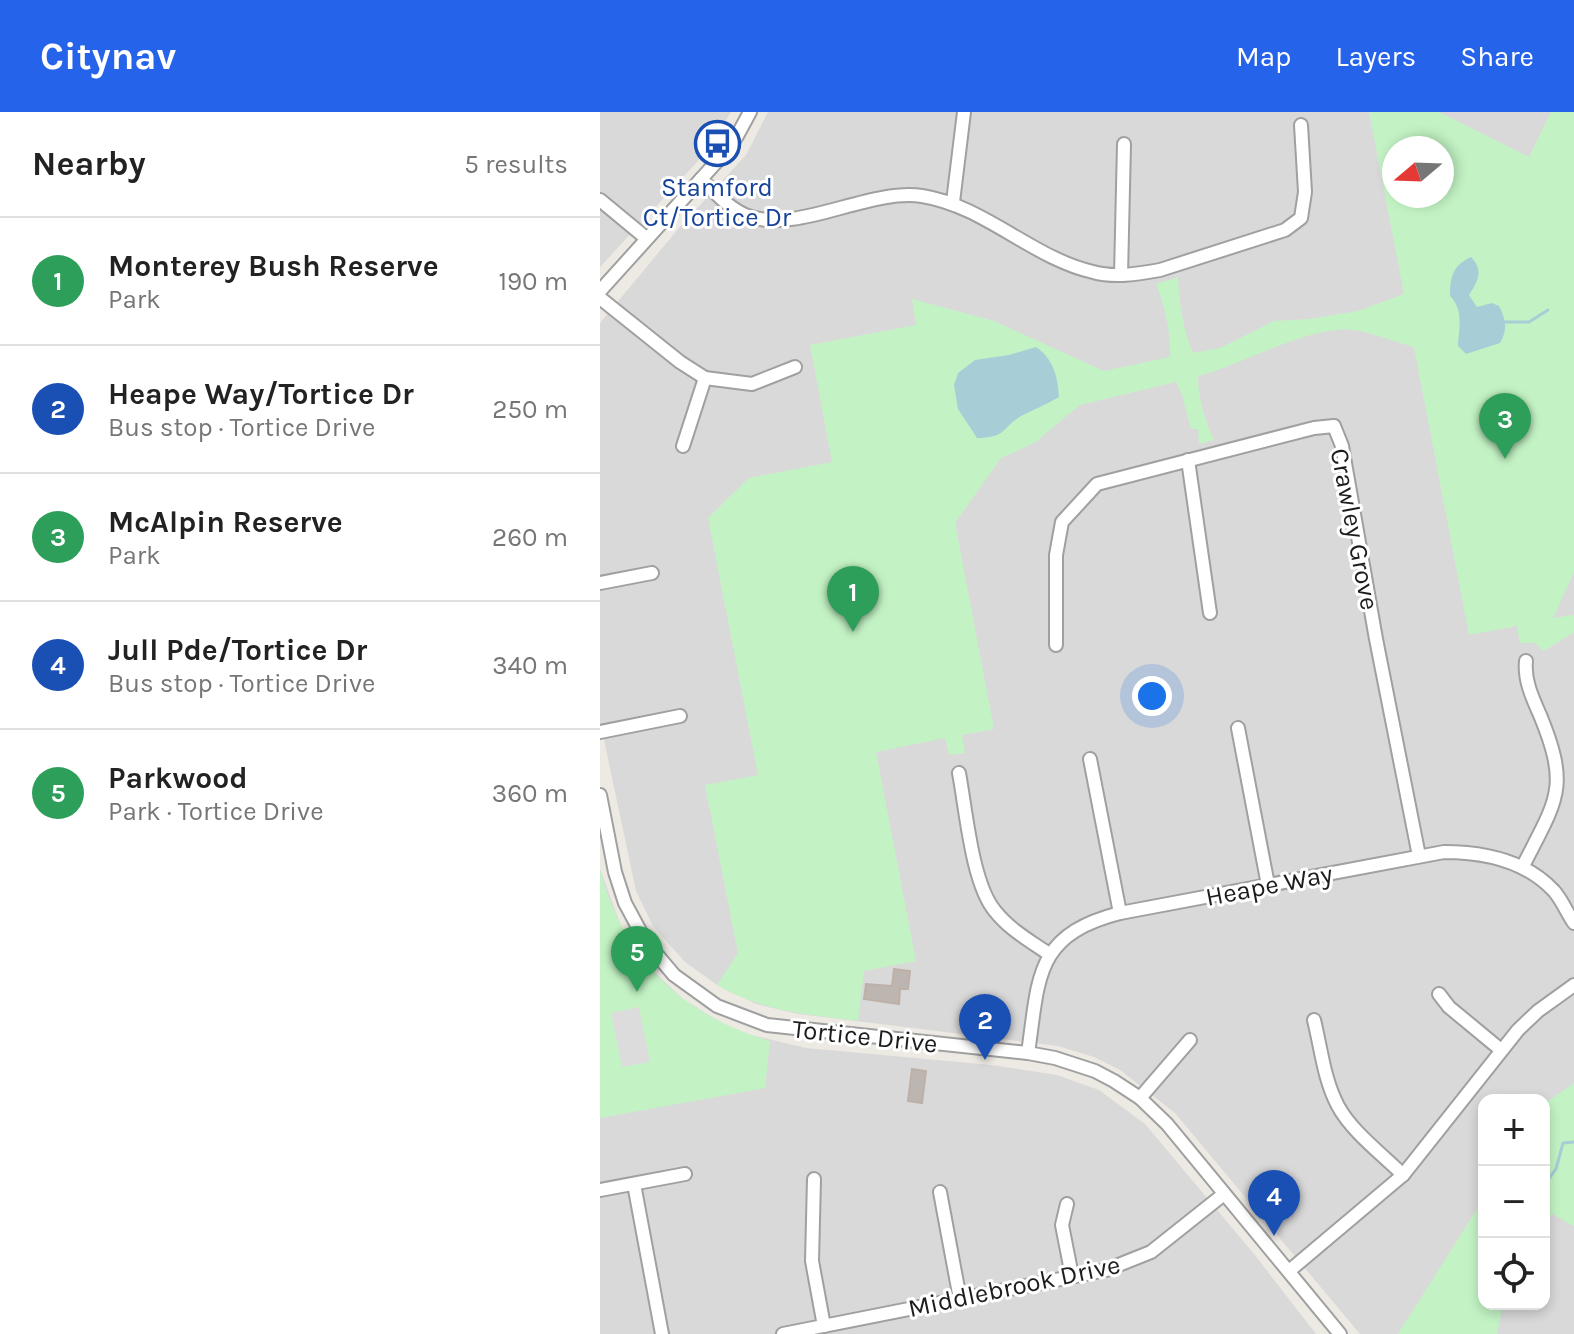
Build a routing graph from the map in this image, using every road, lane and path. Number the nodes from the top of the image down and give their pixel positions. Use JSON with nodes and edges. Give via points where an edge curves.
{"nodes":[{"id":1,"x":750,"y":112,"type":"edge"},
{"id":2,"x":964,"y":112,"type":"edge"},
{"id":3,"x":1301,"y":125,"type":"dead end"},
{"id":4,"x":1124,"y":144,"type":"dead end"},
{"id":5,"x":701,"y":179,"type":"junction"},
{"id":6,"x":600,"y":200,"type":"edge"},
{"id":7,"x":953,"y":202,"type":"junction"},
{"id":8,"x":646,"y":238,"type":"junction"},
{"id":9,"x":1121,"y":275,"type":"junction"},
{"id":10,"x":600,"y":291,"type":"edge"},
{"id":11,"x":600,"y":298,"type":"edge"},
{"id":12,"x":795,"y":367,"type":"dead end"},
{"id":13,"x":705,"y":378,"type":"junction"},
{"id":14,"x":683,"y":446,"type":"dead end"},
{"id":15,"x":1188,"y":460,"type":"junction"},
{"id":16,"x":652,"y":573,"type":"dead end"},
{"id":17,"x":600,"y":583,"type":"edge"},
{"id":18,"x":1210,"y":613,"type":"dead end"},
{"id":19,"x":1056,"y":645,"type":"dead end"},
{"id":20,"x":1526,"y":661,"type":"dead end"},
{"id":21,"x":680,"y":716,"type":"dead end"},
{"id":22,"x":1238,"y":728,"type":"dead end"},
{"id":23,"x":600,"y":732,"type":"edge"},
{"id":24,"x":1090,"y":759,"type":"dead end"},
{"id":25,"x":959,"y":773,"type":"dead end"},
{"id":26,"x":600,"y":795,"type":"edge"},
{"id":27,"x":1419,"y":856,"type":"junction"},
{"id":28,"x":1523,"y":866,"type":"junction"},
{"id":29,"x":1268,"y":885,"type":"junction"},
{"id":30,"x":1120,"y":913,"type":"junction"},
{"id":31,"x":1574,"y":923,"type":"edge"},
{"id":32,"x":1049,"y":954,"type":"junction"},
{"id":33,"x":1574,"y":985,"type":"edge"},
{"id":34,"x":1439,"y":994,"type":"dead end"},
{"id":35,"x":1314,"y":1020,"type":"dead end"},
{"id":36,"x":1190,"y":1040,"type":"dead end"},
{"id":37,"x":1501,"y":1050,"type":"junction"},
{"id":38,"x":1028,"y":1053,"type":"junction"},
{"id":39,"x":1140,"y":1098,"type":"junction"},
{"id":40,"x":685,"y":1174,"type":"dead end"},
{"id":41,"x":1403,"y":1175,"type":"junction"},
{"id":42,"x":814,"y":1179,"type":"dead end"},
{"id":43,"x":634,"y":1184,"type":"junction"},
{"id":44,"x":600,"y":1190,"type":"edge"},
{"id":45,"x":940,"y":1192,"type":"dead end"},
{"id":46,"x":1224,"y":1194,"type":"junction"},
{"id":47,"x":1067,"y":1204,"type":"dead end"},
{"id":48,"x":1289,"y":1271,"type":"junction"},
{"id":49,"x":1072,"y":1276,"type":"junction"},
{"id":50,"x":960,"y":1299,"type":"junction"},
{"id":51,"x":824,"y":1326,"type":"junction"},
{"id":52,"x":662,"y":1334,"type":"edge"},
{"id":53,"x":783,"y":1334,"type":"edge"},
{"id":54,"x":1340,"y":1334,"type":"edge"}],
"edges":[{"from":1,"to":5,"type":"street"},
{"from":2,"to":7,"type":"street"},
{"from":3,"to":9,"type":"street","via":[[1301,218],[1285,230],[1160,270]]},
{"from":4,"to":9,"type":"street"},
{"from":5,"to":7,"type":"street","via":[[733,209],[766,220],[893,197],[918,195]]},
{"from":5,"to":8,"type":"street"},
{"from":6,"to":8,"type":"street"},
{"from":7,"to":9,"type":"street","via":[[1071,266]]},
{"from":8,"to":10,"type":"street"},
{"from":11,"to":13,"type":"street"},
{"from":12,"to":13,"type":"street","via":[[752,384]]},
{"from":13,"to":14,"type":"street"},
{"from":15,"to":18,"type":"street"},
{"from":15,"to":19,"type":"street","name":"Crawley Grove","via":[[1097,484],[1062,522],[1056,555]]},
{"from":15,"to":27,"type":"street","name":"Crawley Grove","via":[[1334,426]]},
{"from":16,"to":17,"type":"street"},
{"from":20,"to":28,"type":"street","via":[[1528,687],[1556,757],[1558,783],[1555,804]]},
{"from":21,"to":23,"type":"street"},
{"from":22,"to":29,"type":"street"},
{"from":24,"to":30,"type":"street"},
{"from":25,"to":32,"type":"street","via":[[980,884],[993,910]]},
{"from":26,"to":38,"type":"street","name":"Tortice Drive","via":[[615,872],[646,942],[674,975],[717,1006],[767,1025]]},
{"from":27,"to":28,"type":"street","name":"Heape Way","via":[[1469,852]]},
{"from":27,"to":29,"type":"street","name":"Heape Way"},
{"from":28,"to":31,"type":"street","name":"Heape Way","via":[[1555,892]]},
{"from":29,"to":30,"type":"street","name":"Heape Way"},
{"from":30,"to":32,"type":"street","name":"Heape Way","via":[[1076,930]]},
{"from":32,"to":38,"type":"street","via":[[1038,980]]},
{"from":33,"to":37,"type":"street","via":[[1538,1011]]},
{"from":34,"to":37,"type":"street"},
{"from":35,"to":41,"type":"street","via":[[1338,1107]]},
{"from":36,"to":39,"type":"street"},
{"from":37,"to":41,"type":"street"},
{"from":38,"to":39,"type":"street","name":"Tortice Drive","via":[[1095,1071]]},
{"from":39,"to":46,"type":"street","name":"Tortice Drive"},
{"from":40,"to":43,"type":"street"},
{"from":41,"to":48,"type":"street"},
{"from":42,"to":51,"type":"street","via":[[812,1261]]},
{"from":43,"to":44,"type":"street"},
{"from":43,"to":52,"type":"street"},
{"from":45,"to":50,"type":"street"},
{"from":46,"to":48,"type":"street","name":"Tortice Drive"},
{"from":46,"to":49,"type":"street","name":"Middlebrook Drive","via":[[1151,1252],[1106,1270]]},
{"from":47,"to":49,"type":"street","via":[[1062,1225]]},
{"from":48,"to":54,"type":"street","name":"Tortice Drive"},
{"from":49,"to":50,"type":"street","name":"Middlebrook Drive"},
{"from":50,"to":51,"type":"street","name":"Middlebrook Drive"},
{"from":51,"to":53,"type":"street","name":"Middlebrook Drive"}]}
